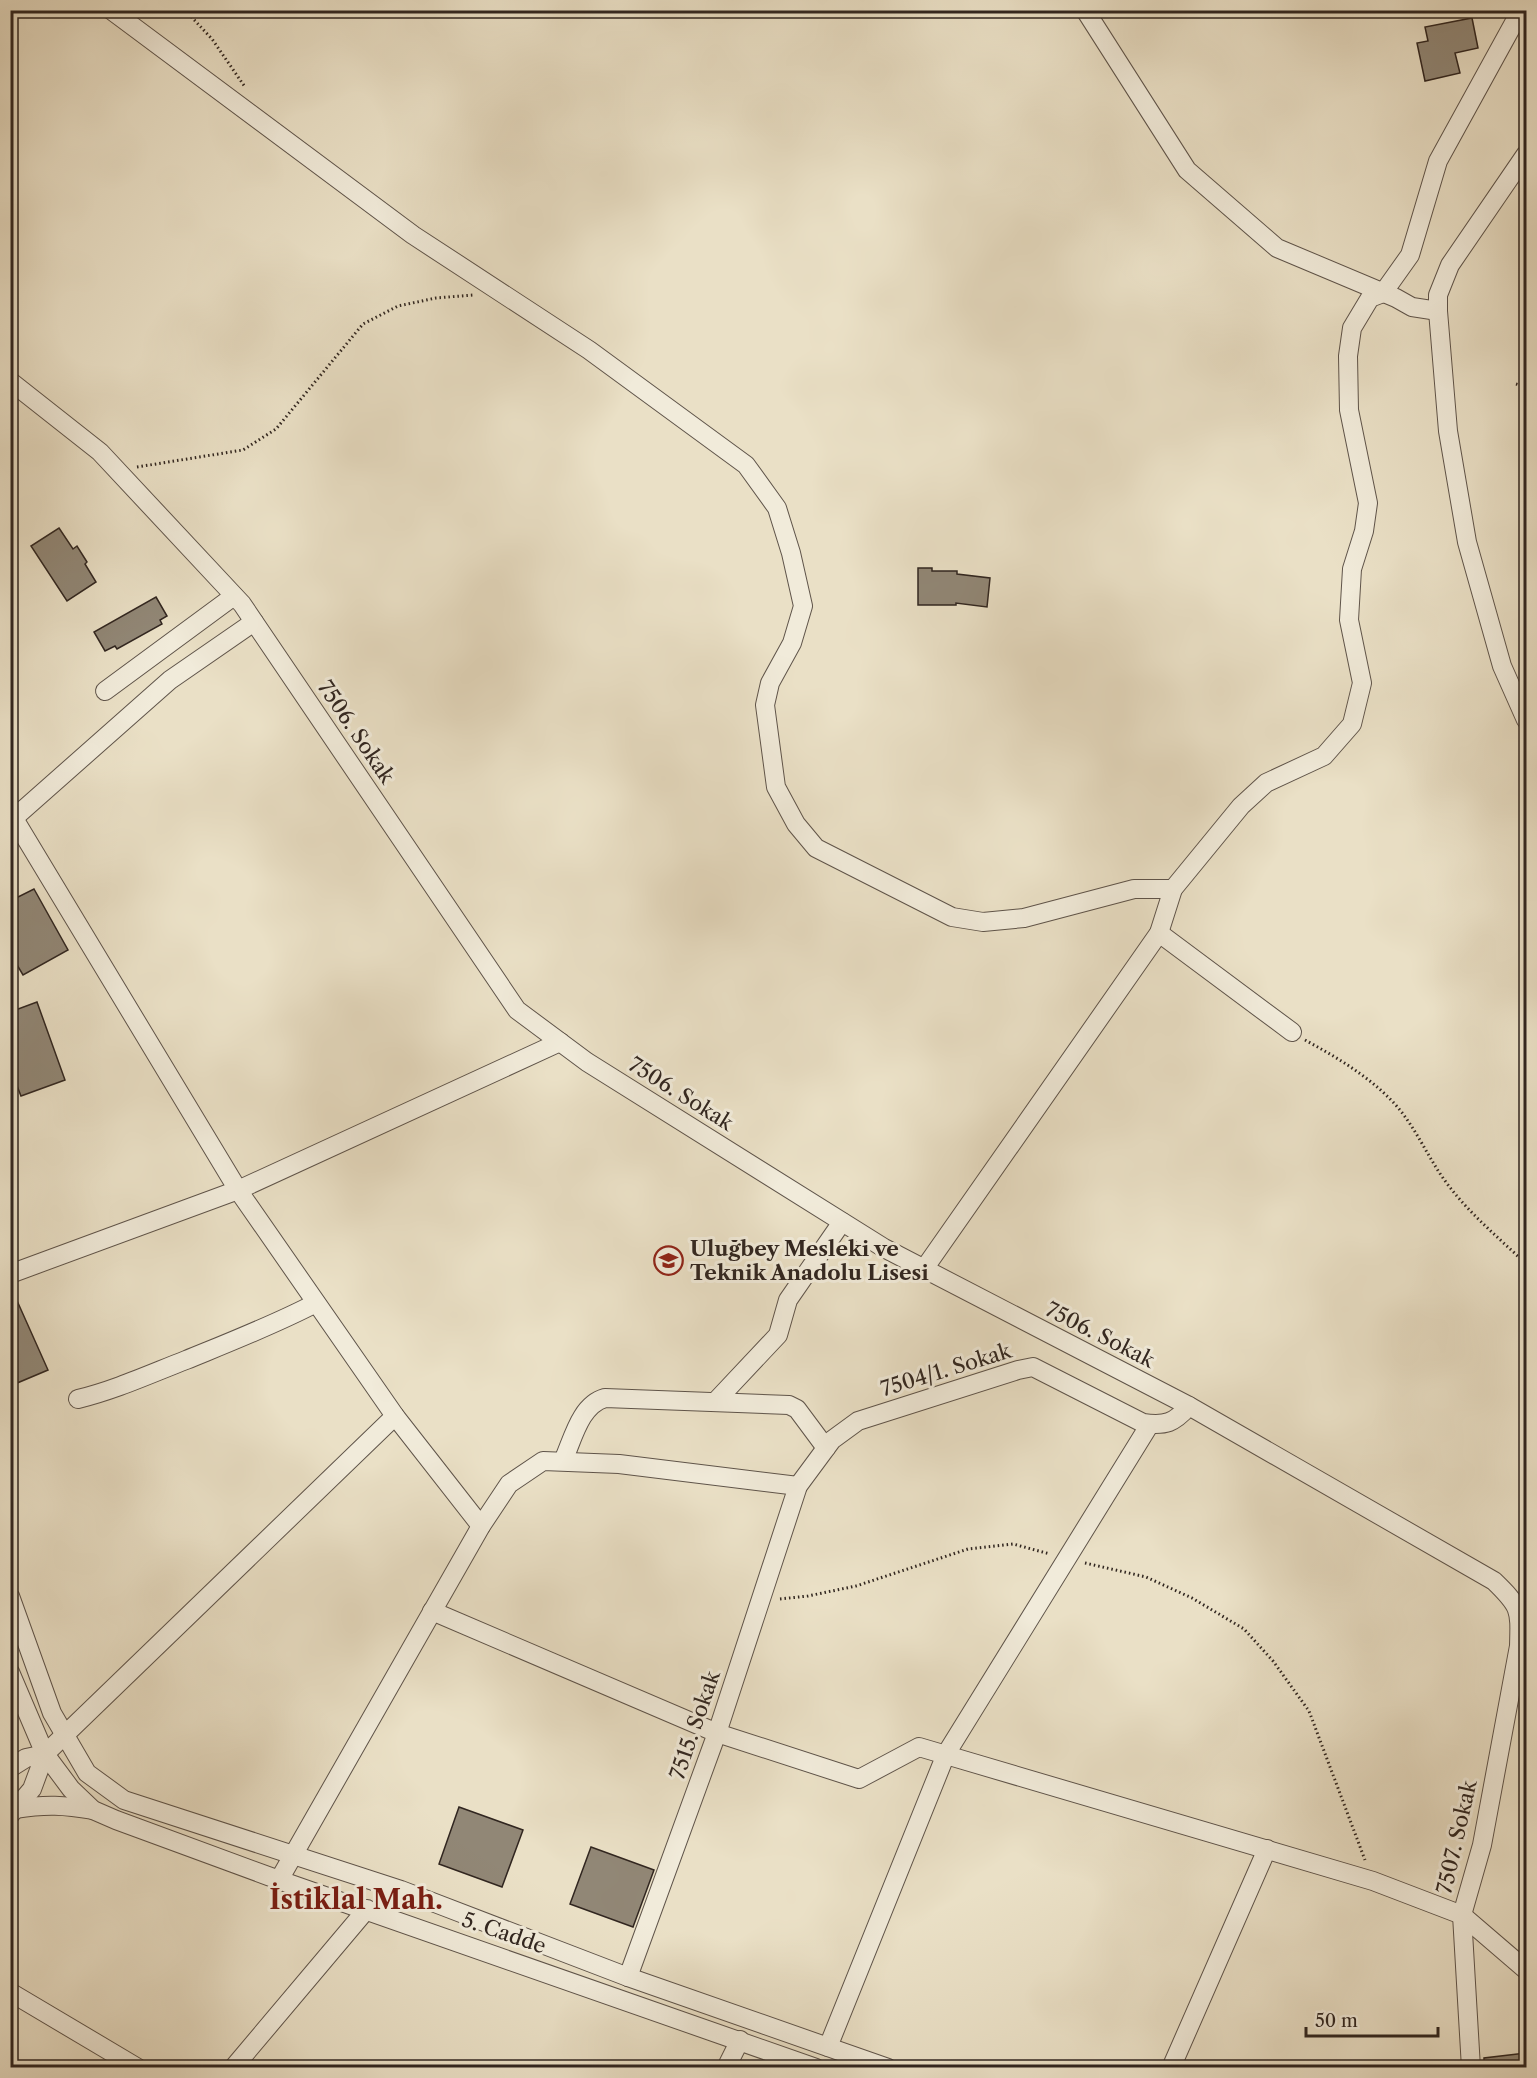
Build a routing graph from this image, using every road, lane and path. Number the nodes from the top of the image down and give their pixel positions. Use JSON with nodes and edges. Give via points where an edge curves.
{"nodes":[{"id":1,"x":111,"y":10,"type":"edge"},
{"id":2,"x":185,"y":10,"type":"edge"},
{"id":3,"x":1085,"y":10,"type":"edge"},
{"id":4,"x":1521,"y":10,"type":"edge"},
{"id":5,"x":245,"y":87,"type":"dead end"},
{"id":6,"x":1527,"y":154,"type":"edge"},
{"id":7,"x":501,"y":293,"type":"junction"},
{"id":8,"x":1389,"y":296,"type":"junction"},
{"id":9,"x":1437,"y":311,"type":"junction"},
{"id":10,"x":10,"y":381,"type":"edge"},
{"id":11,"x":1516,"y":384,"type":"dead end"},
{"id":12,"x":1527,"y":387,"type":"edge"},
{"id":13,"x":117,"y":471,"type":"junction"},
{"id":14,"x":234,"y":596,"type":"junction"},
{"id":15,"x":254,"y":622,"type":"junction"},
{"id":16,"x":105,"y":691,"type":"dead end"},
{"id":17,"x":1527,"y":720,"type":"edge"},
{"id":18,"x":12,"y":815,"type":"edge"},
{"id":19,"x":1173,"y":889,"type":"junction"},
{"id":20,"x":1159,"y":933,"type":"junction"},
{"id":21,"x":1292,"y":1032,"type":"joint"},
{"id":22,"x":560,"y":1042,"type":"junction"},
{"id":23,"x":238,"y":1190,"type":"junction"},
{"id":24,"x":842,"y":1222,"type":"junction"},
{"id":25,"x":1527,"y":1264,"type":"edge"},
{"id":26,"x":924,"y":1269,"type":"junction"},
{"id":27,"x":10,"y":1274,"type":"edge"},
{"id":28,"x":316,"y":1303,"type":"junction"},
{"id":29,"x":78,"y":1399,"type":"dead end"},
{"id":30,"x":715,"y":1402,"type":"junction"},
{"id":31,"x":1189,"y":1406,"type":"junction"},
{"id":32,"x":394,"y":1416,"type":"junction"},
{"id":33,"x":1150,"y":1424,"type":"junction"},
{"id":34,"x":826,"y":1448,"type":"junction"},
{"id":35,"x":563,"y":1461,"type":"junction"},
{"id":36,"x":798,"y":1486,"type":"junction"},
{"id":37,"x":481,"y":1526,"type":"junction"},
{"id":38,"x":1066,"y":1558,"type":"junction"},
{"id":39,"x":10,"y":1596,"type":"edge"},
{"id":40,"x":760,"y":1601,"type":"junction"},
{"id":41,"x":432,"y":1611,"type":"junction"},
{"id":42,"x":1520,"y":1619,"type":"joint"},
{"id":43,"x":10,"y":1672,"type":"edge"},
{"id":44,"x":717,"y":1732,"type":"junction"},
{"id":45,"x":65,"y":1734,"type":"junction"},
{"id":46,"x":45,"y":1754,"type":"junction"},
{"id":47,"x":946,"y":1754,"type":"junction"},
{"id":48,"x":10,"y":1768,"type":"edge"},
{"id":49,"x":93,"y":1810,"type":"junction"},
{"id":50,"x":13,"y":1812,"type":"edge"},
{"id":51,"x":1267,"y":1849,"type":"junction"},
{"id":52,"x":293,"y":1855,"type":"junction"},
{"id":53,"x":279,"y":1880,"type":"junction"},
{"id":54,"x":1373,"y":1881,"type":"junction"},
{"id":55,"x":367,"y":1909,"type":"junction"},
{"id":56,"x":1462,"y":1914,"type":"junction"},
{"id":57,"x":1527,"y":1970,"type":"edge"},
{"id":58,"x":628,"y":1977,"type":"junction"},
{"id":59,"x":10,"y":1992,"type":"edge"},
{"id":60,"x":740,"y":2040,"type":"junction"},
{"id":61,"x":828,"y":2047,"type":"junction"},
{"id":62,"x":138,"y":2067,"type":"edge"},
{"id":63,"x":233,"y":2067,"type":"edge"},
{"id":64,"x":726,"y":2067,"type":"edge"},
{"id":65,"x":816,"y":2067,"type":"edge"},
{"id":66,"x":888,"y":2067,"type":"edge"},
{"id":67,"x":1171,"y":2067,"type":"edge"},
{"id":68,"x":1470,"y":2067,"type":"edge"}],
"edges":[{"from":1,"to":7,"type":"street","via":[[413,236]]},
{"from":2,"to":5,"type":"path","via":[[212,39]]},
{"from":3,"to":8,"type":"street","via":[[1187,170],[1277,248]]},
{"from":4,"to":8,"type":"street","via":[[1438,162],[1410,255]]},
{"from":6,"to":9,"type":"street","via":[[1450,265],[1438,295]]},
{"from":7,"to":13,"type":"path","via":[[436,298],[398,306],[363,324],[276,429],[243,450]]},
{"from":7,"to":19,"type":"street","via":[[589,350],[746,465],[777,508],[803,606],[792,644],[770,682],[765,705],[769,741],[776,787],[796,824],[816,848],[952,916],[983,922],[1024,918],[1134,889]]},
{"from":8,"to":9,"type":"street","via":[[1412,307]]},
{"from":8,"to":19,"type":"street","via":[[1370,298],[1352,328],[1348,356],[1349,410],[1368,503],[1352,569],[1349,620],[1362,683],[1352,724],[1324,756],[1266,783],[1241,806]]},
{"from":9,"to":17,"type":"street","via":[[1448,431],[1467,542],[1502,666]]},
{"from":10,"to":13,"type":"street","name":"7506. Sokak","via":[[100,452]]},
{"from":11,"to":12,"type":"path"},
{"from":13,"to":14,"type":"street","name":"7506. Sokak"},
{"from":14,"to":15,"type":"street","name":"7506. Sokak"},
{"from":14,"to":16,"type":"street"},
{"from":15,"to":18,"type":"street","via":[[170,680]]},
{"from":15,"to":22,"type":"street","name":"7506. Sokak","via":[[517,1010]]},
{"from":18,"to":23,"type":"street"},
{"from":19,"to":20,"type":"street"},
{"from":20,"to":21,"type":"street"},
{"from":20,"to":26,"type":"street"},
{"from":21,"to":25,"type":"path","via":[[1352,1066],[1391,1100],[1412,1124],[1442,1177],[1465,1205]]},
{"from":22,"to":23,"type":"street"},
{"from":22,"to":24,"type":"street","name":"7506. Sokak"},
{"from":23,"to":27,"type":"street"},
{"from":23,"to":28,"type":"street"},
{"from":24,"to":26,"type":"street","name":"7506. Sokak"},
{"from":24,"to":30,"type":"street","via":[[788,1300],[778,1335]]},
{"from":26,"to":31,"type":"street","name":"7506. Sokak"},
{"from":28,"to":29,"type":"street","via":[[169,1367]]},
{"from":28,"to":32,"type":"street"},
{"from":30,"to":34,"type":"street","via":[[789,1405],[797,1409]]},
{"from":30,"to":35,"type":"street","via":[[598,1400],[582,1418]]},
{"from":31,"to":33,"type":"street","via":[[1177,1419]]},
{"from":31,"to":42,"type":"street","name":"7506. Sokak","via":[[1494,1581],[1514,1600]]},
{"from":32,"to":37,"type":"street"},
{"from":32,"to":45,"type":"street"},
{"from":33,"to":34,"type":"street","name":"7504/1. Sokak","via":[[1033,1367],[858,1421]]},
{"from":33,"to":38,"type":"street"},
{"from":34,"to":36,"type":"street","name":"7504/1. Sokak"},
{"from":35,"to":36,"type":"street"},
{"from":35,"to":37,"type":"street","via":[[543,1461],[509,1484]]},
{"from":36,"to":40,"type":"street","name":"7515. Sokak"},
{"from":37,"to":41,"type":"street"},
{"from":38,"to":40,"type":"path","via":[[1013,1544],[968,1548],[856,1586]]},
{"from":38,"to":47,"type":"street"},
{"from":38,"to":54,"type":"path","via":[[1146,1577],[1192,1598],[1244,1629],[1309,1711]]},
{"from":39,"to":45,"type":"street","via":[[52,1713]]},
{"from":40,"to":44,"type":"street","name":"7515. Sokak"},
{"from":41,"to":44,"type":"street"},
{"from":41,"to":52,"type":"street"},
{"from":42,"to":56,"type":"street","name":"7507. Sokak","via":[[1519,1646],[1482,1845]]},
{"from":43,"to":46,"type":"street","name":"5. Cadde"},
{"from":44,"to":47,"type":"street","via":[[859,1779],[919,1747]]},
{"from":44,"to":58,"type":"street","name":"7515. Sokak"},
{"from":45,"to":46,"type":"street"},
{"from":45,"to":52,"type":"street","via":[[87,1773],[124,1800]]},
{"from":46,"to":48,"type":"street","via":[[26,1758]]},
{"from":46,"to":49,"type":"street","name":"5. Cadde","via":[[71,1789]]},
{"from":46,"to":50,"type":"street","via":[[32,1789]]},
{"from":47,"to":51,"type":"street"},
{"from":47,"to":61,"type":"street"},
{"from":49,"to":50,"type":"street","via":[[39,1805]]},
{"from":49,"to":53,"type":"street","name":"5. Cadde"},
{"from":51,"to":54,"type":"street"},
{"from":51,"to":67,"type":"street"},
{"from":52,"to":53,"type":"street"},
{"from":52,"to":58,"type":"street","via":[[401,1890]]},
{"from":53,"to":55,"type":"street","name":"5. Cadde"},
{"from":54,"to":56,"type":"street"},
{"from":55,"to":60,"type":"street","name":"5. Cadde"},
{"from":55,"to":63,"type":"street"},
{"from":56,"to":57,"type":"street"},
{"from":56,"to":68,"type":"street","name":"7507. Sokak"},
{"from":58,"to":61,"type":"street"},
{"from":59,"to":62,"type":"street"},
{"from":60,"to":64,"type":"street"},
{"from":60,"to":65,"type":"street","name":"5. Cadde"},
{"from":61,"to":66,"type":"street"}]}
